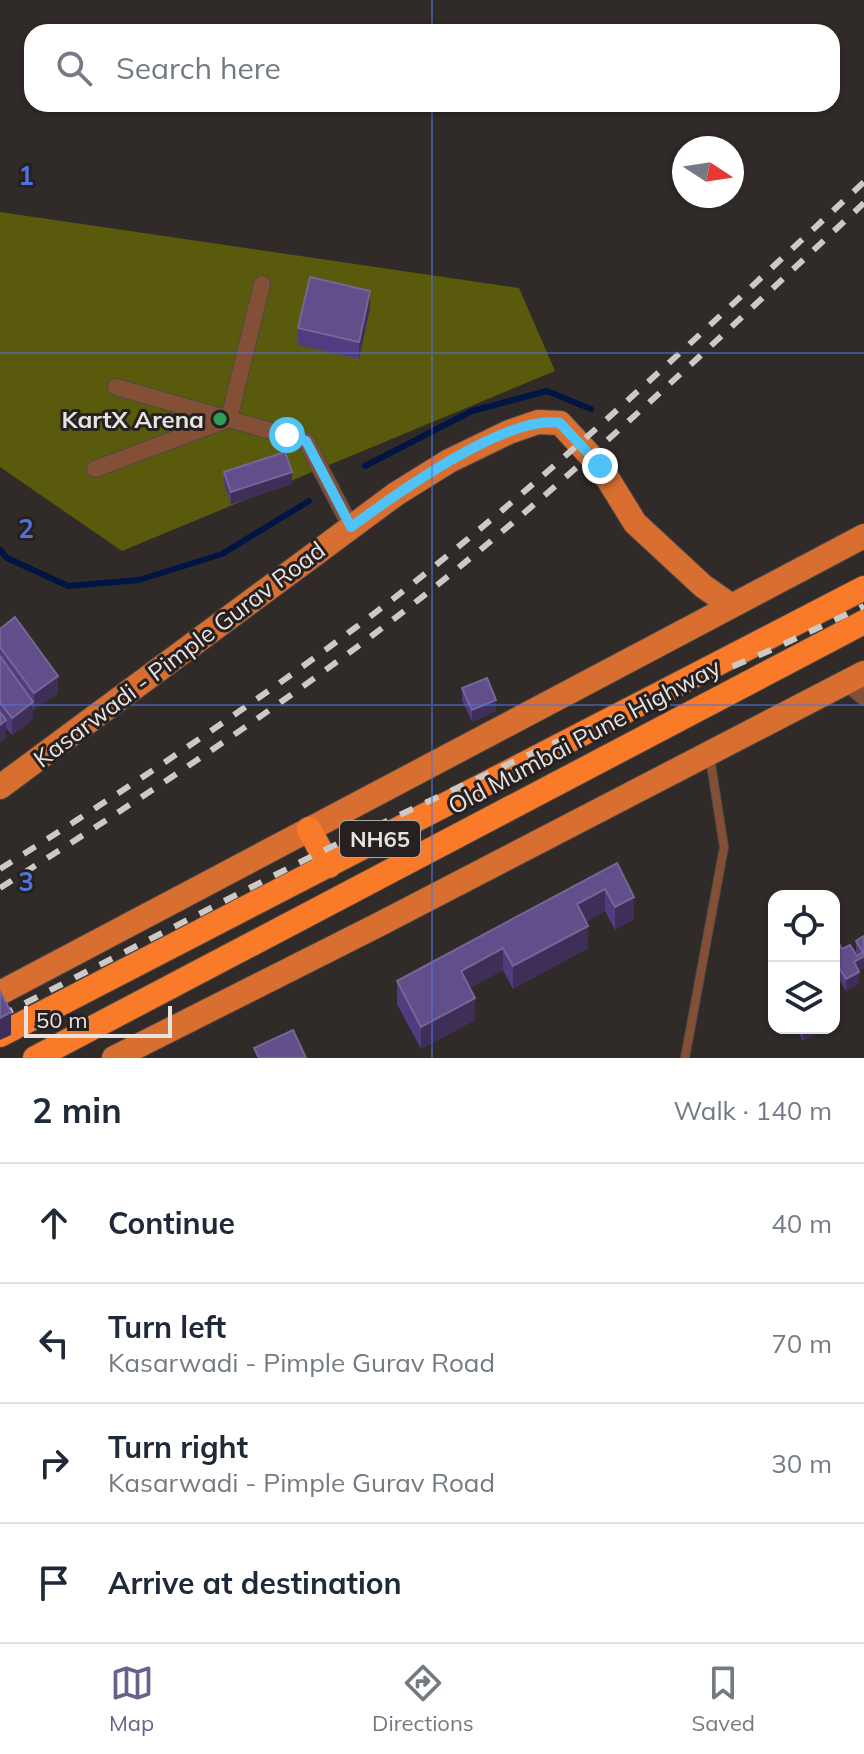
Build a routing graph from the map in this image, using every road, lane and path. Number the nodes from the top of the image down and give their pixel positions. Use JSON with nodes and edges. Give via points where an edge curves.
{"nodes":[{"id":1,"x":262,"y":284,"type":"dead end"},
{"id":2,"x":116,"y":387,"type":"dead end"},
{"id":3,"x":229,"y":419,"type":"junction"},
{"id":4,"x":95,"y":469,"type":"dead end"},
{"id":5,"x":351,"y":527,"type":"junction"},
{"id":6,"x":864,"y":536,"type":"edge"},
{"id":7,"x":864,"y":588,"type":"edge"},
{"id":8,"x":730,"y":605,"type":"junction"},
{"id":9,"x":864,"y":622,"type":"edge"},
{"id":10,"x":858,"y":684,"type":"edge"},
{"id":11,"x":709,"y":753,"type":"junction"},
{"id":12,"x":0,"y":787,"type":"edge"},
{"id":13,"x":309,"y":829,"type":"junction"},
{"id":14,"x":329,"y":866,"type":"junction"},
{"id":15,"x":0,"y":993,"type":"edge"},
{"id":16,"x":0,"y":1035,"type":"edge"},
{"id":17,"x":35,"y":1058,"type":"edge"},
{"id":18,"x":114,"y":1058,"type":"edge"},
{"id":19,"x":685,"y":1058,"type":"edge"}],
"edges":[{"from":1,"to":3,"type":"street"},
{"from":2,"to":3,"type":"street"},
{"from":3,"to":4,"type":"street"},
{"from":3,"to":5,"type":"street","via":[[306,441]]},
{"from":5,"to":8,"type":"main road","name":"Kasarwadi - Pimple Gurav Road","via":[[449,461],[538,422],[560,423],[600,466],[635,523]]},
{"from":5,"to":12,"type":"main road","name":"Kasarwadi - Pimple Gurav Road"},
{"from":6,"to":8,"type":"main road"},
{"from":7,"to":14,"type":"highway","number":"NH65"},
{"from":8,"to":13,"type":"main road"},
{"from":9,"to":17,"type":"highway","name":"Old Mumbai Pune Highway","number":"NH65"},
{"from":10,"to":11,"type":"main road"},
{"from":11,"to":18,"type":"main road"},
{"from":11,"to":19,"type":"lane","via":[[724,847]]},
{"from":13,"to":14,"type":"highway"},
{"from":13,"to":15,"type":"main road"},
{"from":14,"to":16,"type":"highway","number":"NH65"}]}
